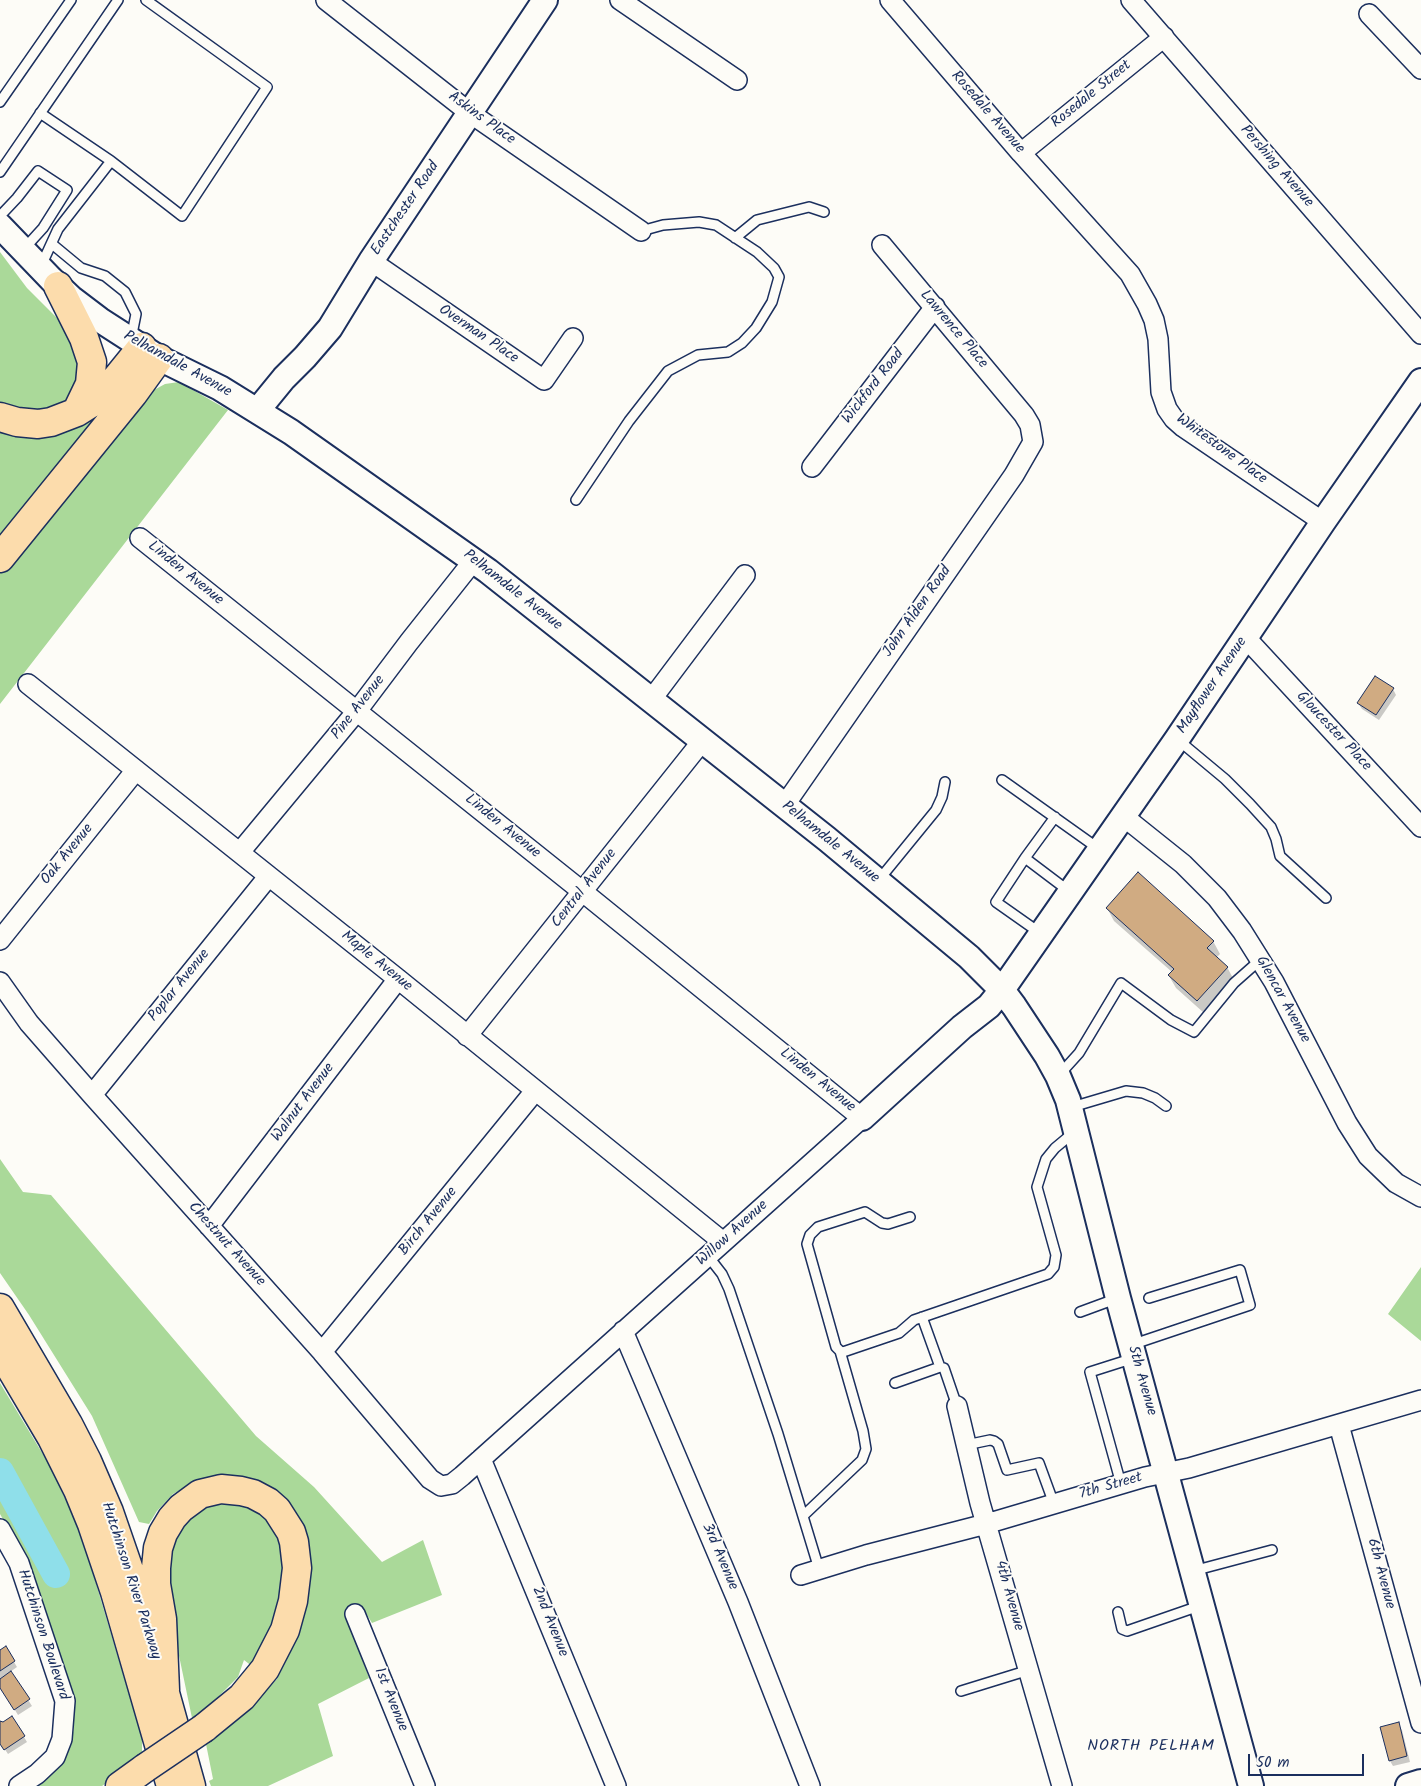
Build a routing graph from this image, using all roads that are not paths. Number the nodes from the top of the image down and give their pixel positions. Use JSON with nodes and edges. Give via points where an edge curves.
{"nodes":[{"id":1,"x":71,"y":0,"type":"edge"},
{"id":2,"x":118,"y":0,"type":"edge"},
{"id":3,"x":146,"y":0,"type":"edge"},
{"id":4,"x":326,"y":0,"type":"edge"},
{"id":5,"x":545,"y":0,"type":"edge"},
{"id":6,"x":620,"y":0,"type":"edge"},
{"id":7,"x":890,"y":0,"type":"edge"},
{"id":8,"x":1131,"y":0,"type":"edge"},
{"id":9,"x":1369,"y":14,"type":"dead end"},
{"id":10,"x":1164,"y":37,"type":"junction"},
{"id":11,"x":1421,"y":69,"type":"edge"},
{"id":12,"x":737,"y":80,"type":"dead end"},
{"id":13,"x":0,"y":102,"type":"edge"},
{"id":14,"x":40,"y":113,"type":"junction"},
{"id":15,"x":470,"y":113,"type":"junction"},
{"id":16,"x":1021,"y":153,"type":"junction"},
{"id":17,"x":111,"y":161,"type":"junction"},
{"id":18,"x":0,"y":172,"type":"edge"},
{"id":19,"x":824,"y":212,"type":"dead end"},
{"id":20,"x":0,"y":216,"type":"edge"},
{"id":21,"x":1086,"y":225,"type":"joint"},
{"id":22,"x":0,"y":226,"type":"edge"},
{"id":23,"x":641,"y":231,"type":"joint"},
{"id":24,"x":736,"y":238,"type":"junction"},
{"id":25,"x":52,"y":244,"type":"junction"},
{"id":26,"x":882,"y":245,"type":"dead end"},
{"id":27,"x":23,"y":250,"type":"junction"},
{"id":28,"x":371,"y":261,"type":"junction"},
{"id":29,"x":49,"y":277,"type":"junction"},
{"id":30,"x":935,"y":307,"type":"junction"},
{"id":31,"x":1421,"y":334,"type":"edge"},
{"id":32,"x":573,"y":338,"type":"dead end"},
{"id":33,"x":144,"y":348,"type":"junction"},
{"id":34,"x":1421,"y":381,"type":"edge"},
{"id":35,"x":257,"y":411,"type":"junction"},
{"id":36,"x":77,"y":412,"type":"junction"},
{"id":37,"x":1024,"y":415,"type":"joint"},
{"id":38,"x":0,"y":417,"type":"edge"},
{"id":39,"x":812,"y":467,"type":"dead end"},
{"id":40,"x":576,"y":500,"type":"dead end"},
{"id":41,"x":1323,"y":522,"type":"junction"},
{"id":42,"x":140,"y":538,"type":"dead end"},
{"id":43,"x":0,"y":558,"type":"edge"},
{"id":44,"x":474,"y":560,"type":"junction"},
{"id":45,"x":745,"y":575,"type":"dead end"},
{"id":46,"x":1246,"y":638,"type":"junction"},
{"id":47,"x":28,"y":684,"type":"dead end"},
{"id":48,"x":651,"y":700,"type":"junction"},
{"id":49,"x":357,"y":711,"type":"junction"},
{"id":50,"x":1177,"y":739,"type":"junction"},
{"id":51,"x":702,"y":740,"type":"junction"},
{"id":52,"x":136,"y":770,"type":"junction"},
{"id":53,"x":1002,"y":780,"type":"dead end"},
{"id":54,"x":945,"y":782,"type":"dead end"},
{"id":55,"x":784,"y":806,"type":"junction"},
{"id":56,"x":1123,"y":816,"type":"junction"},
{"id":57,"x":1055,"y":817,"type":"junction"},
{"id":58,"x":1421,"y":827,"type":"edge"},
{"id":59,"x":1099,"y":849,"type":"junction"},
{"id":60,"x":240,"y":852,"type":"junction"},
{"id":61,"x":1025,"y":858,"type":"junction"},
{"id":62,"x":268,"y":877,"type":"junction"},
{"id":63,"x":878,"y":882,"type":"junction"},
{"id":64,"x":583,"y":892,"type":"junction"},
{"id":65,"x":1070,"y":892,"type":"junction"},
{"id":66,"x":1326,"y":898,"type":"dead end"},
{"id":67,"x":1041,"y":933,"type":"junction"},
{"id":68,"x":0,"y":940,"type":"edge"},
{"id":69,"x":1260,"y":960,"type":"junction"},
{"id":70,"x":398,"y":979,"type":"junction"},
{"id":71,"x":0,"y":982,"type":"edge"},
{"id":72,"x":1002,"y":990,"type":"junction"},
{"id":73,"x":467,"y":1036,"type":"junction"},
{"id":74,"x":1058,"y":1076,"type":"junction"},
{"id":75,"x":535,"y":1091,"type":"junction"},
{"id":76,"x":92,"y":1095,"type":"junction"},
{"id":77,"x":1166,"y":1106,"type":"dead end"},
{"id":78,"x":1070,"y":1108,"type":"junction"},
{"id":79,"x":862,"y":1118,"type":"junction"},
{"id":80,"x":1076,"y":1132,"type":"junction"},
{"id":81,"x":1421,"y":1197,"type":"edge"},
{"id":82,"x":910,"y":1217,"type":"dead end"},
{"id":83,"x":209,"y":1226,"type":"junction"},
{"id":84,"x":723,"y":1242,"type":"junction"},
{"id":85,"x":708,"y":1256,"type":"junction"},
{"id":86,"x":1118,"y":1298,"type":"junction"},
{"id":87,"x":1149,"y":1298,"type":"dead end"},
{"id":88,"x":0,"y":1308,"type":"edge"},
{"id":89,"x":1080,"y":1312,"type":"dead end"},
{"id":90,"x":922,"y":1317,"type":"junction"},
{"id":91,"x":623,"y":1331,"type":"junction"},
{"id":92,"x":0,"y":1350,"type":"edge"},
{"id":93,"x":840,"y":1351,"type":"junction"},
{"id":94,"x":1133,"y":1351,"type":"junction"},
{"id":95,"x":322,"y":1352,"type":"junction"},
{"id":96,"x":940,"y":1367,"type":"junction"},
{"id":97,"x":895,"y":1383,"type":"dead end"},
{"id":98,"x":1421,"y":1400,"type":"edge"},
{"id":99,"x":957,"y":1406,"type":"joint"},
{"id":100,"x":1339,"y":1425,"type":"junction"},
{"id":101,"x":966,"y":1445,"type":"junction"},
{"id":102,"x":481,"y":1460,"type":"junction"},
{"id":103,"x":1166,"y":1472,"type":"junction"},
{"id":104,"x":462,"y":1476,"type":"joint"},
{"id":105,"x":1121,"y":1484,"type":"junction"},
{"id":106,"x":1054,"y":1504,"type":"junction"},
{"id":107,"x":803,"y":1516,"type":"junction"},
{"id":108,"x":986,"y":1524,"type":"junction"},
{"id":109,"x":0,"y":1529,"type":"edge"},
{"id":110,"x":1272,"y":1550,"type":"dead end"},
{"id":111,"x":819,"y":1569,"type":"junction"},
{"id":112,"x":1193,"y":1572,"type":"junction"},
{"id":113,"x":801,"y":1574,"type":"dead end"},
{"id":114,"x":1202,"y":1605,"type":"junction"},
{"id":115,"x":1118,"y":1612,"type":"dead end"},
{"id":116,"x":356,"y":1614,"type":"dead end"},
{"id":117,"x":1029,"y":1670,"type":"junction"},
{"id":118,"x":165,"y":1690,"type":"junction"},
{"id":119,"x":961,"y":1691,"type":"dead end"},
{"id":120,"x":1421,"y":1723,"type":"edge"},
{"id":121,"x":1421,"y":1782,"type":"edge"},
{"id":122,"x":1247,"y":1785,"type":"edge"},
{"id":123,"x":19,"y":1786,"type":"edge"},
{"id":124,"x":120,"y":1786,"type":"edge"},
{"id":125,"x":171,"y":1786,"type":"edge"},
{"id":126,"x":191,"y":1786,"type":"edge"},
{"id":127,"x":425,"y":1786,"type":"edge"},
{"id":128,"x":616,"y":1786,"type":"edge"},
{"id":129,"x":810,"y":1786,"type":"edge"},
{"id":130,"x":1062,"y":1786,"type":"edge"},
{"id":131,"x":1408,"y":1786,"type":"edge"}],
"edges":[{"from":1,"to":13,"type":"lane"},
{"from":2,"to":14,"type":"lane"},
{"from":3,"to":17,"type":"lane","via":[[267,87],[182,216]]},
{"from":4,"to":15,"type":"street","name":"Askins Place"},
{"from":5,"to":15,"type":"street","name":"Eastchester Road"},
{"from":6,"to":12,"type":"street"},
{"from":7,"to":16,"type":"street","name":"Rosedale Avenue"},
{"from":8,"to":10,"type":"street","name":"Pershing Avenue"},
{"from":9,"to":11,"type":"street"},
{"from":10,"to":16,"type":"street","name":"Rosedale Street"},
{"from":10,"to":31,"type":"street","name":"Pershing Avenue"},
{"from":14,"to":17,"type":"lane"},
{"from":14,"to":18,"type":"lane"},
{"from":15,"to":23,"type":"street","name":"Askins Place"},
{"from":15,"to":28,"type":"street","name":"Eastchester Road"},
{"from":16,"to":21,"type":"street","name":"Rosedale Avenue"},
{"from":17,"to":25,"type":"lane","via":[[62,224]]},
{"from":19,"to":24,"type":"lane","via":[[809,207],[757,220]]},
{"from":20,"to":27,"type":"lane","via":[[38,171],[67,190],[43,228]]},
{"from":21,"to":41,"type":"street","name":"Whitestone Place","via":[[1130,274],[1147,304],[1158,338],[1161,392],[1174,418]]},
{"from":22,"to":27,"type":"street","name":"Pelhamdale Avenue"},
{"from":23,"to":24,"type":"lane","via":[[663,225],[699,222],[716,225]]},
{"from":24,"to":40,"type":"lane","via":[[774,268],[779,277],[772,302],[742,343],[728,352],[698,355],[668,371]]},
{"from":25,"to":29,"type":"lane"},
{"from":25,"to":33,"type":"lane","via":[[81,268],[106,276],[126,292],[136,314]]},
{"from":26,"to":30,"type":"street","name":"Lawrence Place"},
{"from":27,"to":29,"type":"street","name":"Pelhamdale Avenue"},
{"from":28,"to":32,"type":"street","name":"Overman Place","via":[[544,380]]},
{"from":28,"to":35,"type":"street","name":"Eastchester Road","via":[[330,328]]},
{"from":29,"to":33,"type":"street","name":"Pelhamdale Avenue","via":[[93,314]]},
{"from":29,"to":36,"type":"highway","via":[[84,338],[92,362],[90,384]]},
{"from":30,"to":37,"type":"street","name":"Lawrence Place"},
{"from":30,"to":39,"type":"street","name":"Wickford Road"},
{"from":33,"to":35,"type":"street","name":"Pelhamdale Avenue"},
{"from":33,"to":36,"type":"highway","via":[[99,398]]},
{"from":33,"to":43,"type":"highway","via":[[138,388]]},
{"from":34,"to":41,"type":"street","name":"Mayflower Avenue"},
{"from":35,"to":44,"type":"street","name":"Pelhamdale Avenue"},
{"from":36,"to":38,"type":"highway","via":[[38,424]]},
{"from":37,"to":55,"type":"street","name":"John Alden Road","via":[[1030,425],[1033,442],[1027,455]]},
{"from":41,"to":46,"type":"street","name":"Mayflower Avenue"},
{"from":42,"to":49,"type":"street","name":"Linden Avenue"},
{"from":44,"to":48,"type":"street","name":"Pelhamdale Avenue"},
{"from":44,"to":49,"type":"street","name":"Pine Avenue"},
{"from":45,"to":48,"type":"street"},
{"from":46,"to":50,"type":"street","name":"Mayflower Avenue"},
{"from":46,"to":58,"type":"street","name":"Gloucester Place"},
{"from":47,"to":52,"type":"street","name":"Maple Avenue"},
{"from":48,"to":51,"type":"street","name":"Pelhamdale Avenue"},
{"from":49,"to":60,"type":"street","name":"Pine Avenue"},
{"from":49,"to":64,"type":"street","name":"Linden Avenue"},
{"from":50,"to":56,"type":"street","name":"Mayflower Avenue"},
{"from":50,"to":66,"type":"lane","via":[[1250,804],[1271,827],[1280,856]]},
{"from":51,"to":55,"type":"street","name":"Pelhamdale Avenue"},
{"from":51,"to":64,"type":"street","name":"Central Avenue"},
{"from":52,"to":60,"type":"street","name":"Maple Avenue"},
{"from":52,"to":68,"type":"street","name":"Oak Avenue"},
{"from":53,"to":57,"type":"lane"},
{"from":54,"to":63,"type":"lane","via":[[936,810]]},
{"from":55,"to":63,"type":"street","name":"Pelhamdale Avenue"},
{"from":56,"to":59,"type":"street","name":"Mayflower Avenue"},
{"from":56,"to":69,"type":"street","name":"Glencar Avenue","via":[[1184,864],[1218,898]]},
{"from":57,"to":59,"type":"lane"},
{"from":57,"to":61,"type":"lane"},
{"from":59,"to":65,"type":"street","name":"Mayflower Avenue"},
{"from":60,"to":62,"type":"street","name":"Maple Avenue"},
{"from":61,"to":65,"type":"lane"},
{"from":61,"to":67,"type":"lane","via":[[996,902]]},
{"from":62,"to":70,"type":"street","name":"Maple Avenue"},
{"from":62,"to":76,"type":"street","name":"Poplar Avenue"},
{"from":63,"to":72,"type":"street","name":"Pelhamdale Avenue","via":[[969,956]]},
{"from":64,"to":73,"type":"street","name":"Central Avenue"},
{"from":64,"to":79,"type":"street","name":"Linden Avenue"},
{"from":65,"to":67,"type":"street","name":"Mayflower Avenue"},
{"from":67,"to":72,"type":"street","name":"Mayflower Avenue"},
{"from":69,"to":74,"type":"lane","via":[[1234,983],[1194,1032],[1171,1020],[1121,983],[1079,1053]]},
{"from":69,"to":81,"type":"street","name":"Glencar Avenue","via":[[1368,1156],[1396,1183]]},
{"from":70,"to":73,"type":"street","name":"Maple Avenue"},
{"from":70,"to":83,"type":"street","name":"Walnut Avenue"},
{"from":71,"to":76,"type":"street","name":"Chestnut Avenue","via":[[29,1023]]},
{"from":72,"to":74,"type":"street","name":"5th Avenue"},
{"from":72,"to":79,"type":"street","name":"Willow Avenue","via":[[990,1006],[962,1027]]},
{"from":73,"to":75,"type":"street","name":"Maple Avenue"},
{"from":74,"to":78,"type":"street","name":"5th Avenue"},
{"from":75,"to":84,"type":"street","name":"Maple Avenue"},
{"from":75,"to":95,"type":"street","name":"Birch Avenue"},
{"from":76,"to":83,"type":"street","name":"Chestnut Avenue"},
{"from":77,"to":78,"type":"lane","via":[[1143,1093],[1126,1091]]},
{"from":78,"to":80,"type":"street","name":"5th Avenue"},
{"from":79,"to":84,"type":"street","name":"Willow Avenue"},
{"from":80,"to":86,"type":"street","name":"5th Avenue"},
{"from":80,"to":90,"type":"lane","via":[[1046,1159],[1037,1187],[1056,1255],[1054,1268],[1048,1274]]},
{"from":82,"to":93,"type":"lane","via":[[888,1224],[864,1212],[818,1226],[810,1235],[807,1244],[836,1347]]},
{"from":83,"to":95,"type":"street","name":"Chestnut Avenue"},
{"from":84,"to":85,"type":"street","name":"Willow Avenue"},
{"from":85,"to":91,"type":"street","name":"Willow Avenue"},
{"from":85,"to":107,"type":"lane","via":[[730,1288]]},
{"from":86,"to":89,"type":"lane"},
{"from":86,"to":94,"type":"street","name":"5th Avenue"},
{"from":87,"to":94,"type":"lane","via":[[1240,1270],[1250,1305]]},
{"from":88,"to":118,"type":"highway","name":"Hutchinson River Parkway","via":[[65,1418],[98,1486],[129,1567]]},
{"from":90,"to":93,"type":"lane","via":[[899,1333]]},
{"from":90,"to":96,"type":"lane"},
{"from":91,"to":102,"type":"street","name":"Willow Avenue"},
{"from":91,"to":129,"type":"street","name":"3rd Avenue","via":[[738,1602]]},
{"from":92,"to":125,"type":"highway","name":"Hutchinson River Parkway","via":[[52,1438],[92,1524]]},
{"from":93,"to":107,"type":"lane","via":[[866,1449],[862,1460]]},
{"from":94,"to":103,"type":"street","name":"5th Avenue"},
{"from":94,"to":105,"type":"lane","via":[[1090,1372]]},
{"from":95,"to":104,"type":"street","name":"Chestnut Avenue","via":[[430,1479],[441,1486],[452,1484]]},
{"from":96,"to":97,"type":"lane"},
{"from":96,"to":99,"type":"lane","via":[[944,1368]]},
{"from":98,"to":100,"type":"street","name":"7th Street"},
{"from":99,"to":101,"type":"street","name":"4th Avenue"},
{"from":100,"to":103,"type":"street","name":"7th Street"},
{"from":100,"to":120,"type":"street","name":"6th Avenue"},
{"from":101,"to":106,"type":"lane","via":[[994,1441],[1007,1470],[1039,1463]]},
{"from":101,"to":108,"type":"street","name":"4th Avenue"},
{"from":102,"to":104,"type":"street","name":"Willow Avenue"},
{"from":102,"to":128,"type":"street","name":"2nd Avenue"},
{"from":103,"to":105,"type":"street","name":"7th Street"},
{"from":103,"to":112,"type":"street","name":"5th Avenue"},
{"from":105,"to":106,"type":"street","name":"7th Street"},
{"from":106,"to":108,"type":"street","name":"7th Street"},
{"from":107,"to":111,"type":"lane"},
{"from":108,"to":111,"type":"street","name":"7th Street"},
{"from":108,"to":117,"type":"street","name":"4th Avenue"},
{"from":109,"to":123,"type":"street","name":"Hutchinson Boulevard","via":[[19,1563],[65,1701],[62,1739],[55,1757]]},
{"from":110,"to":112,"type":"lane"},
{"from":111,"to":113,"type":"street","name":"7th Street"},
{"from":112,"to":114,"type":"street","name":"5th Avenue"},
{"from":114,"to":115,"type":"lane","via":[[1127,1631],[1122,1629]]},
{"from":114,"to":122,"type":"street","name":"5th Avenue"},
{"from":116,"to":127,"type":"street","name":"1st Avenue"},
{"from":117,"to":119,"type":"lane"},
{"from":117,"to":130,"type":"street","name":"4th Avenue"},
{"from":118,"to":124,"type":"highway","bridge":true,"via":[[162,1619],[156,1584],[158,1548],[163,1533],[181,1508],[200,1494],[227,1489],[253,1494],[277,1510],[294,1542],[297,1568],[285,1630],[266,1668],[242,1697],[204,1728]]},
{"from":118,"to":126,"type":"highway","name":"Hutchinson River Parkway"},
{"from":121,"to":131,"type":"street"}]}
